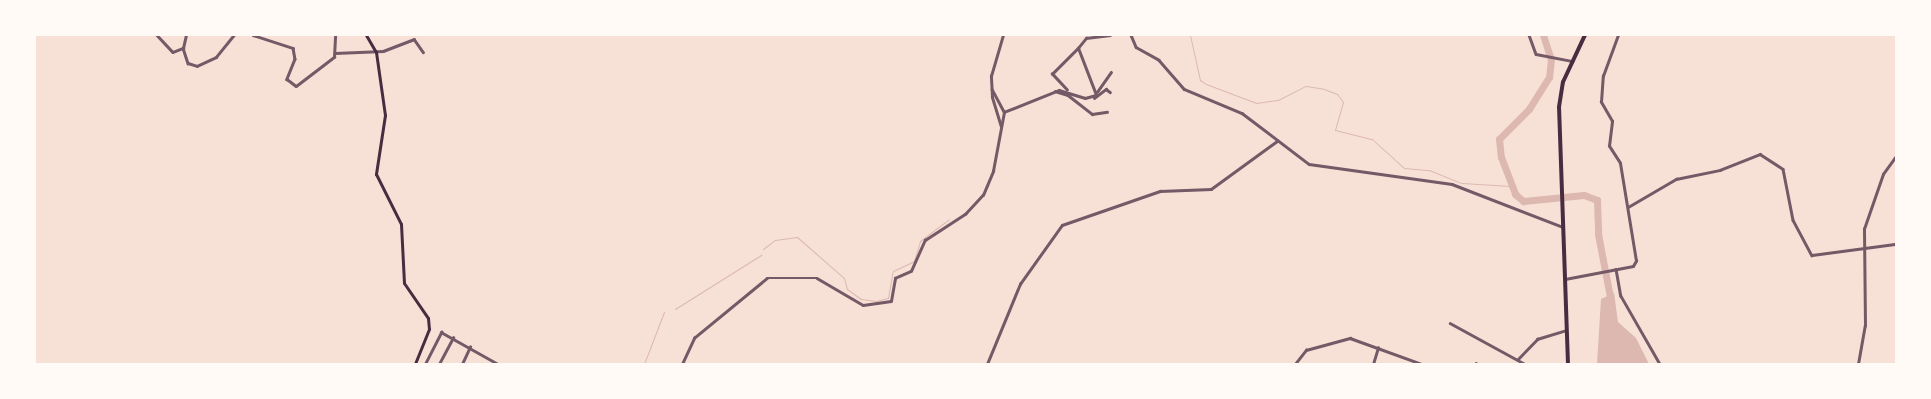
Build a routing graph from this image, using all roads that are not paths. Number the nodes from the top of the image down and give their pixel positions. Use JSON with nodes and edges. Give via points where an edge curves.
{"nodes":[{"id":1,"x":157,"y":35,"type":"edge"},
{"id":2,"x":186,"y":35,"type":"edge"},
{"id":3,"x":234,"y":35,"type":"edge"},
{"id":4,"x":253,"y":35,"type":"edge"},
{"id":5,"x":335,"y":35,"type":"edge"},
{"id":6,"x":366,"y":35,"type":"edge"},
{"id":7,"x":1003,"y":35,"type":"edge"},
{"id":8,"x":1110,"y":35,"type":"edge"},
{"id":9,"x":1131,"y":35,"type":"edge"},
{"id":10,"x":1529,"y":35,"type":"edge"},
{"id":11,"x":1585,"y":35,"type":"edge"},
{"id":12,"x":1618,"y":35,"type":"edge"},
{"id":13,"x":183,"y":48,"type":"junction"},
{"id":14,"x":1078,"y":48,"type":"junction"},
{"id":15,"x":335,"y":52,"type":"junction"},
{"id":16,"x":376,"y":52,"type":"junction"},
{"id":17,"x":423,"y":52,"type":"dead end"},
{"id":18,"x":1572,"y":61,"type":"junction"},
{"id":19,"x":1111,"y":72,"type":"dead end"},
{"id":20,"x":991,"y":88,"type":"junction"},
{"id":21,"x":1067,"y":90,"type":"junction"},
{"id":22,"x":1054,"y":91,"type":"junction"},
{"id":23,"x":1096,"y":92,"type":"junction"},
{"id":24,"x":1110,"y":92,"type":"dead end"},
{"id":25,"x":1090,"y":98,"type":"junction"},
{"id":26,"x":1004,"y":112,"type":"junction"},
{"id":27,"x":1107,"y":112,"type":"dead end"},
{"id":28,"x":1002,"y":129,"type":"junction"},
{"id":29,"x":1277,"y":141,"type":"junction"},
{"id":30,"x":1896,"y":156,"type":"edge"},
{"id":31,"x":1628,"y":207,"type":"junction"},
{"id":32,"x":1563,"y":227,"type":"junction"},
{"id":33,"x":1896,"y":244,"type":"edge"},
{"id":34,"x":1866,"y":252,"type":"junction"},
{"id":35,"x":1614,"y":270,"type":"junction"},
{"id":36,"x":1565,"y":279,"type":"junction"},
{"id":37,"x":1450,"y":323,"type":"dead end"},
{"id":38,"x":1568,"y":330,"type":"junction"},
{"id":39,"x":452,"y":338,"type":"junction"},
{"id":40,"x":470,"y":347,"type":"junction"},
{"id":41,"x":1378,"y":348,"type":"junction"},
{"id":42,"x":1518,"y":359,"type":"junction"},
{"id":43,"x":415,"y":364,"type":"edge"},
{"id":44,"x":425,"y":364,"type":"edge"},
{"id":45,"x":439,"y":364,"type":"edge"},
{"id":46,"x":462,"y":364,"type":"edge"},
{"id":47,"x":498,"y":364,"type":"edge"},
{"id":48,"x":682,"y":364,"type":"edge"},
{"id":49,"x":987,"y":364,"type":"edge"},
{"id":50,"x":1295,"y":364,"type":"edge"},
{"id":51,"x":1339,"y":364,"type":"edge"},
{"id":52,"x":1358,"y":364,"type":"edge"},
{"id":53,"x":1372,"y":364,"type":"edge"},
{"id":54,"x":1422,"y":364,"type":"edge"},
{"id":55,"x":1525,"y":364,"type":"edge"},
{"id":56,"x":1568,"y":364,"type":"edge"},
{"id":57,"x":1660,"y":364,"type":"edge"},
{"id":58,"x":1858,"y":364,"type":"edge"}],
"edges":[{"from":1,"to":13,"type":"street","via":[[168,50]]},
{"from":2,"to":13,"type":"street"},
{"from":3,"to":13,"type":"street","via":[[216,57],[197,66],[188,63]]},
{"from":4,"to":15,"type":"street","via":[[293,48],[295,59],[286,79],[293,86],[331,61]]},
{"from":5,"to":15,"type":"street"},
{"from":6,"to":16,"type":"main road"},
{"from":7,"to":20,"type":"street","via":[[994,56]]},
{"from":8,"to":14,"type":"street","via":[[1086,38]]},
{"from":9,"to":29,"type":"street","via":[[1136,47],[1159,60],[1184,89],[1232,107]]},
{"from":10,"to":18,"type":"street","via":[[1533,52]]},
{"from":11,"to":18,"type":"main road"},
{"from":12,"to":31,"type":"street","via":[[1603,76],[1601,102],[1612,121],[1608,146],[1618,157]]},
{"from":14,"to":21,"type":"street","via":[[1052,74]]},
{"from":14,"to":23,"type":"street","via":[[1084,72]]},
{"from":15,"to":16,"type":"street"},
{"from":16,"to":17,"type":"street","via":[[414,40]]},
{"from":16,"to":43,"type":"main road","via":[[386,126],[376,174],[401,224],[404,283],[428,318],[429,329]]},
{"from":18,"to":32,"type":"main road","via":[[1559,107]]},
{"from":19,"to":23,"type":"street"},
{"from":20,"to":26,"type":"street"},
{"from":20,"to":28,"type":"street"},
{"from":21,"to":22,"type":"street"},
{"from":21,"to":25,"type":"street"},
{"from":22,"to":26,"type":"street"},
{"from":22,"to":27,"type":"street","via":[[1068,95],[1092,114]]},
{"from":23,"to":25,"type":"street"},
{"from":24,"to":25,"type":"street","via":[[1106,89]]},
{"from":26,"to":28,"type":"street"},
{"from":28,"to":48,"type":"street","via":[[983,195],[965,214],[925,240],[911,270],[895,278],[891,301],[863,305],[817,278],[767,278],[694,338]]},
{"from":29,"to":32,"type":"street","via":[[1317,166],[1452,184]]},
{"from":29,"to":49,"type":"street","via":[[1211,189],[1156,192],[1062,225],[1020,284]]},
{"from":30,"to":34,"type":"street","via":[[1883,174],[1864,229]]},
{"from":31,"to":34,"type":"street","via":[[1676,179],[1720,170],[1760,154],[1783,169],[1791,214],[1812,255]]},
{"from":31,"to":35,"type":"street","via":[[1628,231],[1636,261]]},
{"from":32,"to":36,"type":"main road"},
{"from":33,"to":34,"type":"street"},
{"from":34,"to":58,"type":"street","via":[[1861,274],[1864,332]]},
{"from":35,"to":36,"type":"street"},
{"from":35,"to":57,"type":"street","via":[[1621,296]]},
{"from":36,"to":38,"type":"main road"},
{"from":37,"to":42,"type":"street"},
{"from":38,"to":42,"type":"street","via":[[1537,340]]},
{"from":38,"to":56,"type":"main road"},
{"from":39,"to":40,"type":"street"},
{"from":39,"to":44,"type":"street","via":[[439,333]]},
{"from":39,"to":45,"type":"street"},
{"from":40,"to":46,"type":"street"},
{"from":40,"to":47,"type":"street"},
{"from":41,"to":50,"type":"street","via":[[1350,338],[1306,350]]},
{"from":41,"to":53,"type":"street"},
{"from":41,"to":54,"type":"street"},
{"from":42,"to":55,"type":"street"},
{"from":51,"to":52,"type":"street"}]}
